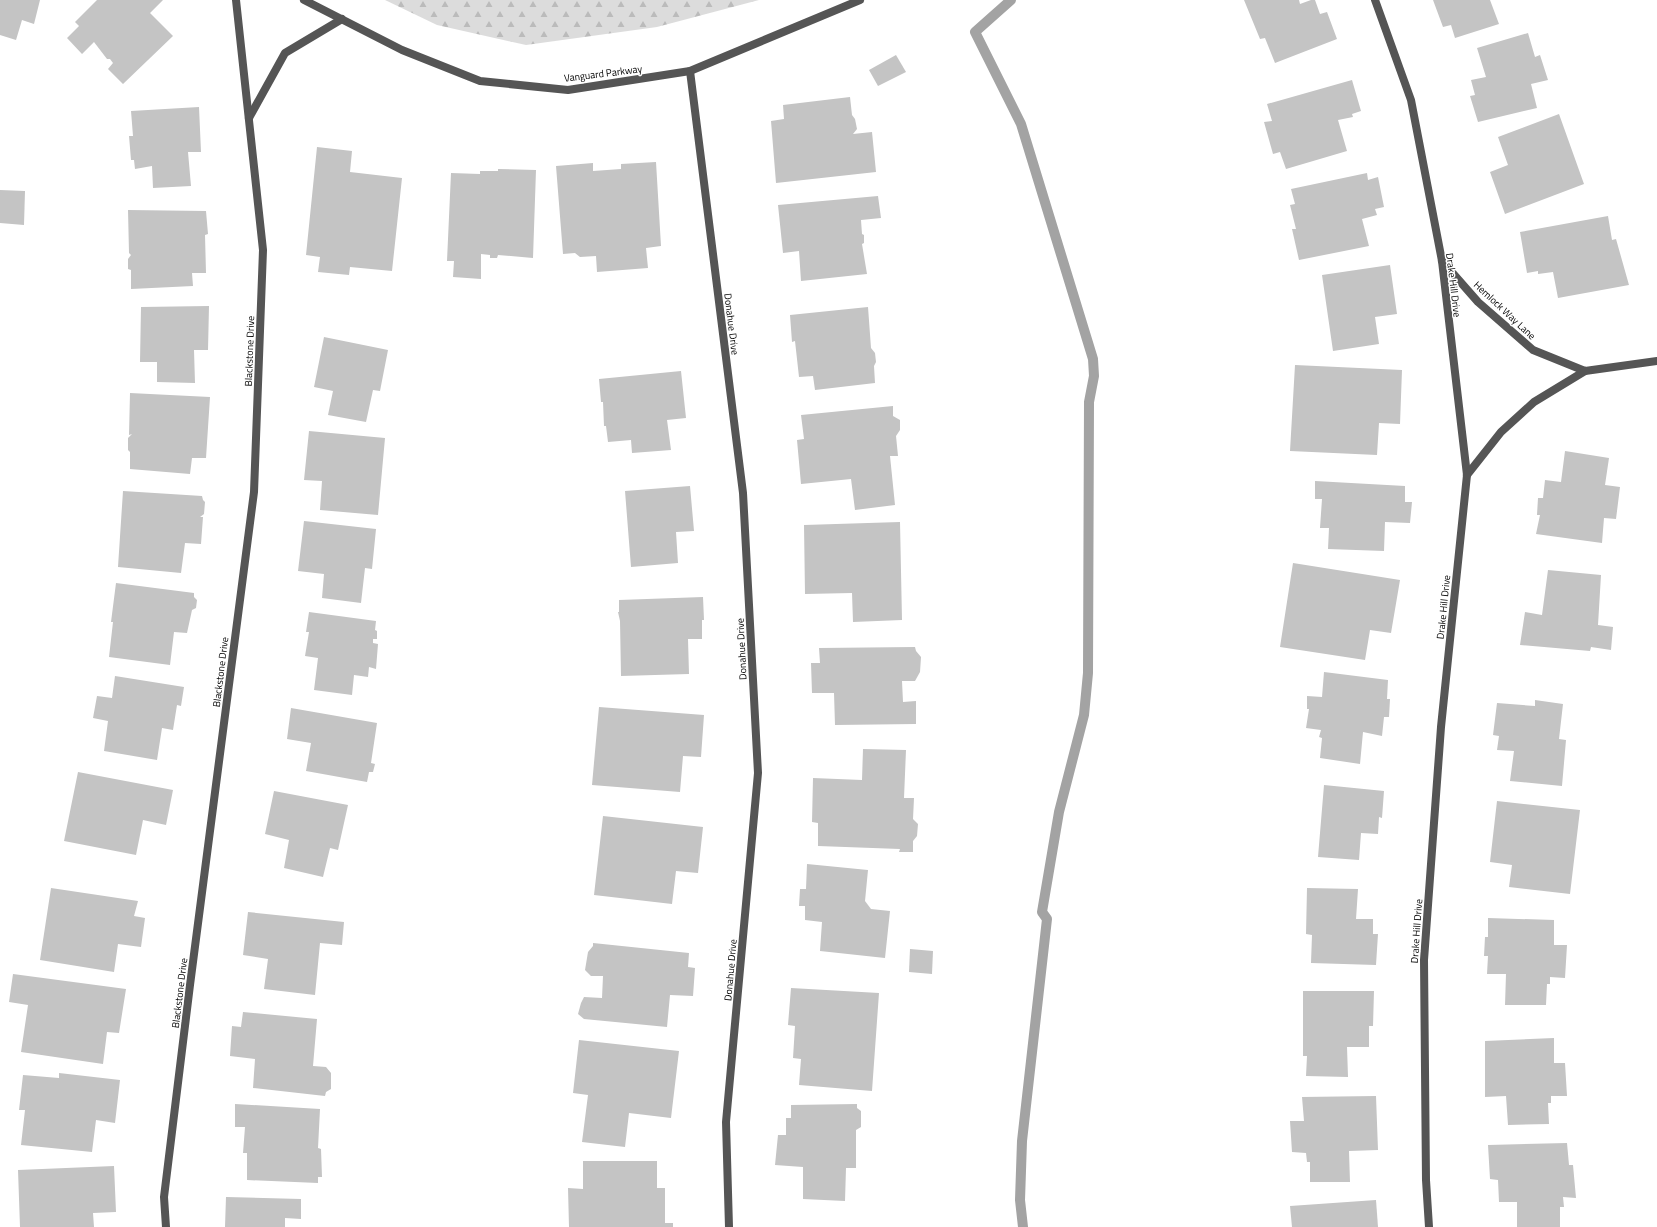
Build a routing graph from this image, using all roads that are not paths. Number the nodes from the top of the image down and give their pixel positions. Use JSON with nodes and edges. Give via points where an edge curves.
{"nodes":[{"id":1,"x":236,"y":0,"type":"edge"},
{"id":2,"x":304,"y":0,"type":"edge"},
{"id":3,"x":860,"y":0,"type":"edge"},
{"id":4,"x":1376,"y":0,"type":"edge"},
{"id":5,"x":342,"y":19,"type":"junction"},
{"id":6,"x":690,"y":71,"type":"junction"},
{"id":7,"x":248,"y":118,"type":"junction"},
{"id":8,"x":1442,"y":261,"type":"junction"},
{"id":9,"x":1657,"y":361,"type":"edge"},
{"id":10,"x":1586,"y":371,"type":"junction"},
{"id":11,"x":1467,"y":475,"type":"junction"},
{"id":12,"x":166,"y":1227,"type":"edge"},
{"id":13,"x":729,"y":1227,"type":"edge"},
{"id":14,"x":1429,"y":1227,"type":"edge"}],
"edges":[{"from":1,"to":7,"type":"street","name":"Blackstone Drive"},
{"from":2,"to":5,"type":"street","name":"Vanguard Parkway"},
{"from":3,"to":6,"type":"street","name":"Vanguard Parkway"},
{"from":4,"to":8,"type":"street","name":"Drake Hill Drive","via":[[1411,100]]},
{"from":5,"to":6,"type":"street","name":"Vanguard Parkway","via":[[402,50],[480,81],[568,90]]},
{"from":5,"to":7,"type":"street","via":[[285,53]]},
{"from":6,"to":13,"type":"street","name":"Donahue Drive","via":[[743,493],[758,773],[726,1122]]},
{"from":7,"to":12,"type":"street","name":"Blackstone Drive","via":[[263,250],[254,492],[165,1189]]},
{"from":8,"to":10,"type":"street","name":"Hemlock Way Lane","via":[[1478,302],[1533,350]]},
{"from":8,"to":11,"type":"street","name":"Drake Hill Drive"},
{"from":9,"to":10,"type":"street","name":"Hemlock Way Lane"},
{"from":10,"to":11,"type":"street","name":"Hemlock Way Lane","via":[[1534,402],[1501,432]]},
{"from":11,"to":14,"type":"street","name":"Drake Hill Drive","via":[[1441,727],[1424,960],[1426,1180]]}]}
